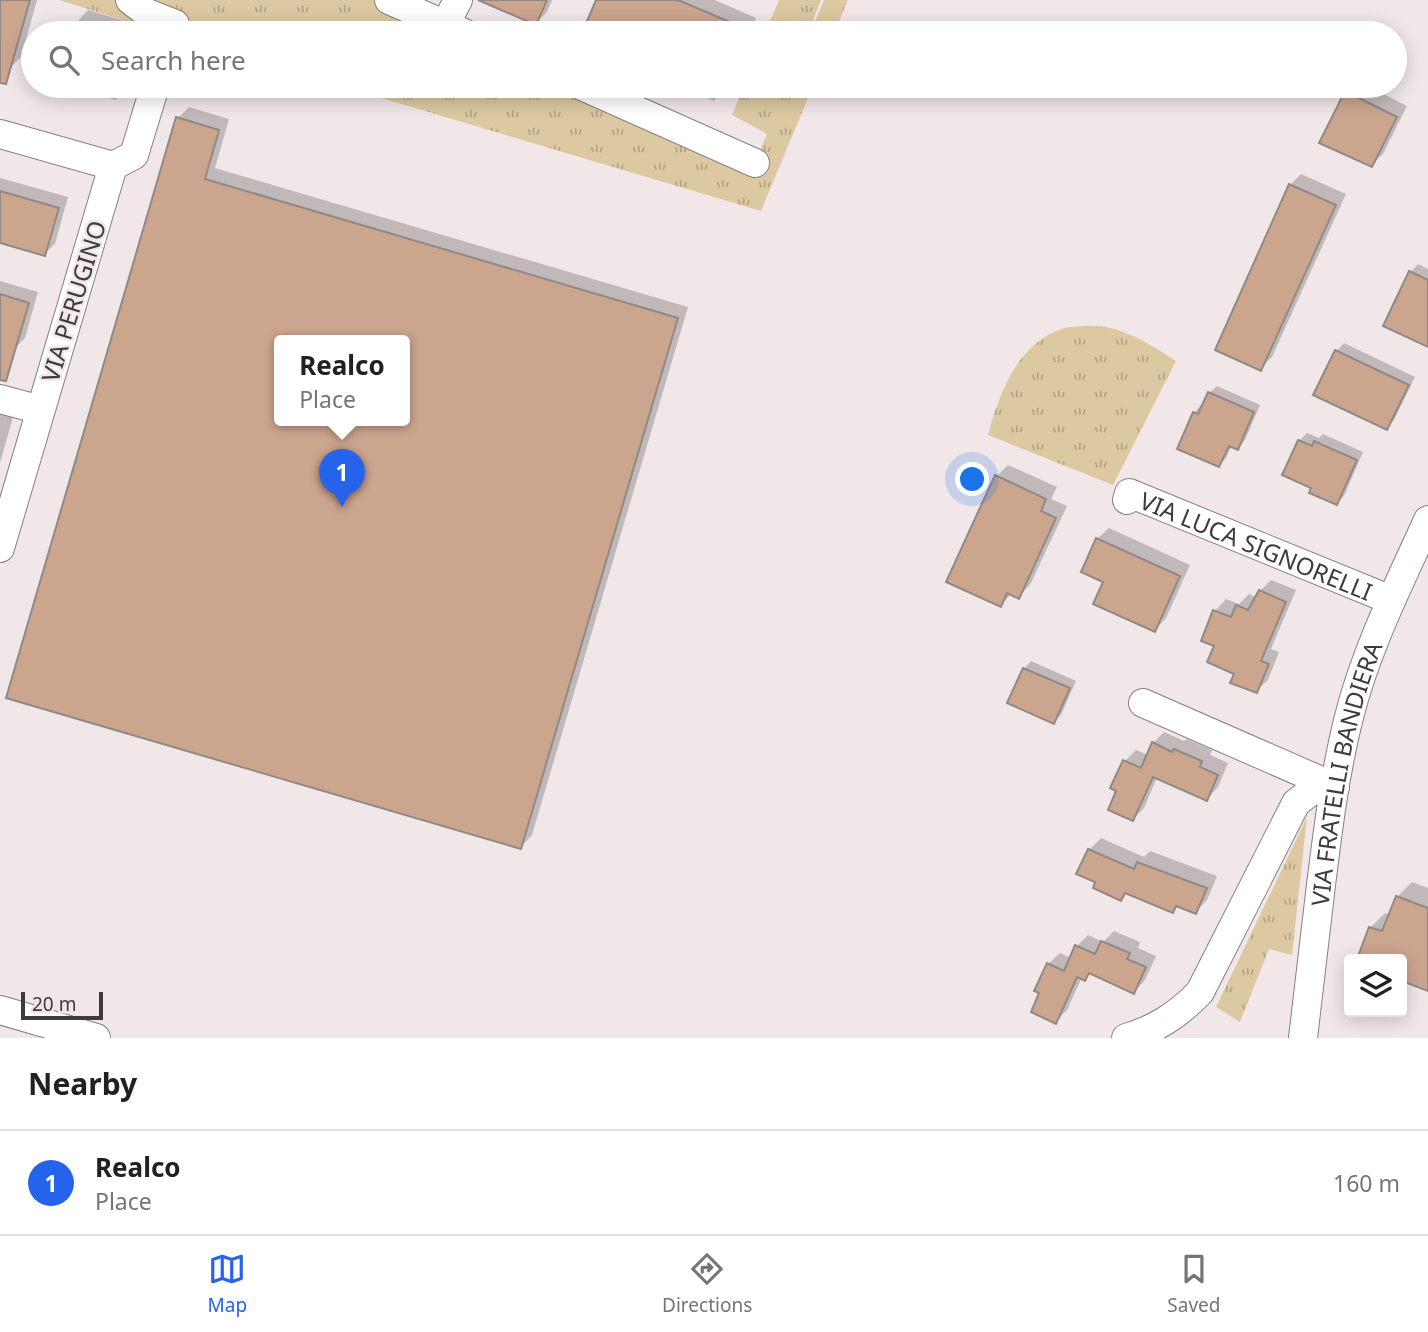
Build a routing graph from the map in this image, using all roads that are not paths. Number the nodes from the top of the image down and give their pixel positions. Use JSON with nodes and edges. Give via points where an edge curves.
{"nodes":[{"id":1,"x":130,"y":0,"type":"edge"},
{"id":2,"x":390,"y":0,"type":"edge"},
{"id":3,"x":456,"y":19,"type":"edge"},
{"id":4,"x":167,"y":21,"type":"edge"},
{"id":5,"x":151,"y":98,"type":"edge"},
{"id":6,"x":609,"y":98,"type":"edge"},
{"id":7,"x":0,"y":134,"type":"edge"},
{"id":8,"x":755,"y":163,"type":"dead end"},
{"id":9,"x":113,"y":166,"type":"junction"},
{"id":10,"x":1127,"y":500,"type":"dead end"},
{"id":11,"x":1428,"y":520,"type":"edge"},
{"id":12,"x":0,"y":548,"type":"edge"},
{"id":13,"x":1391,"y":600,"type":"junction"},
{"id":14,"x":1143,"y":703,"type":"dead end"},
{"id":15,"x":1335,"y":787,"type":"junction"},
{"id":16,"x":0,"y":1010,"type":"edge"},
{"id":17,"x":96,"y":1038,"type":"edge"},
{"id":18,"x":1126,"y":1038,"type":"edge"},
{"id":19,"x":1303,"y":1038,"type":"edge"}],
"edges":[{"from":1,"to":4,"type":"street"},
{"from":2,"to":3,"type":"street"},
{"from":5,"to":9,"type":"street","via":[[134,155]]},
{"from":6,"to":8,"type":"street"},
{"from":7,"to":9,"type":"street"},
{"from":9,"to":12,"type":"street","name":"VIA PERUGINO"},
{"from":10,"to":13,"type":"street","name":"VIA LUCA SIGNORELLI","via":[[1129,493]]},
{"from":11,"to":13,"type":"street","name":"VIA FRATELLI BANDIERA"},
{"from":13,"to":15,"type":"street","name":"VIA FRATELLI BANDIERA","via":[[1349,715]]},
{"from":14,"to":15,"type":"street"},
{"from":15,"to":18,"type":"street","via":[[1310,792],[1296,803],[1200,992],[1161,1025]]},
{"from":15,"to":19,"type":"street","name":"VIA FRATELLI BANDIERA"},
{"from":16,"to":17,"type":"street"}]}
